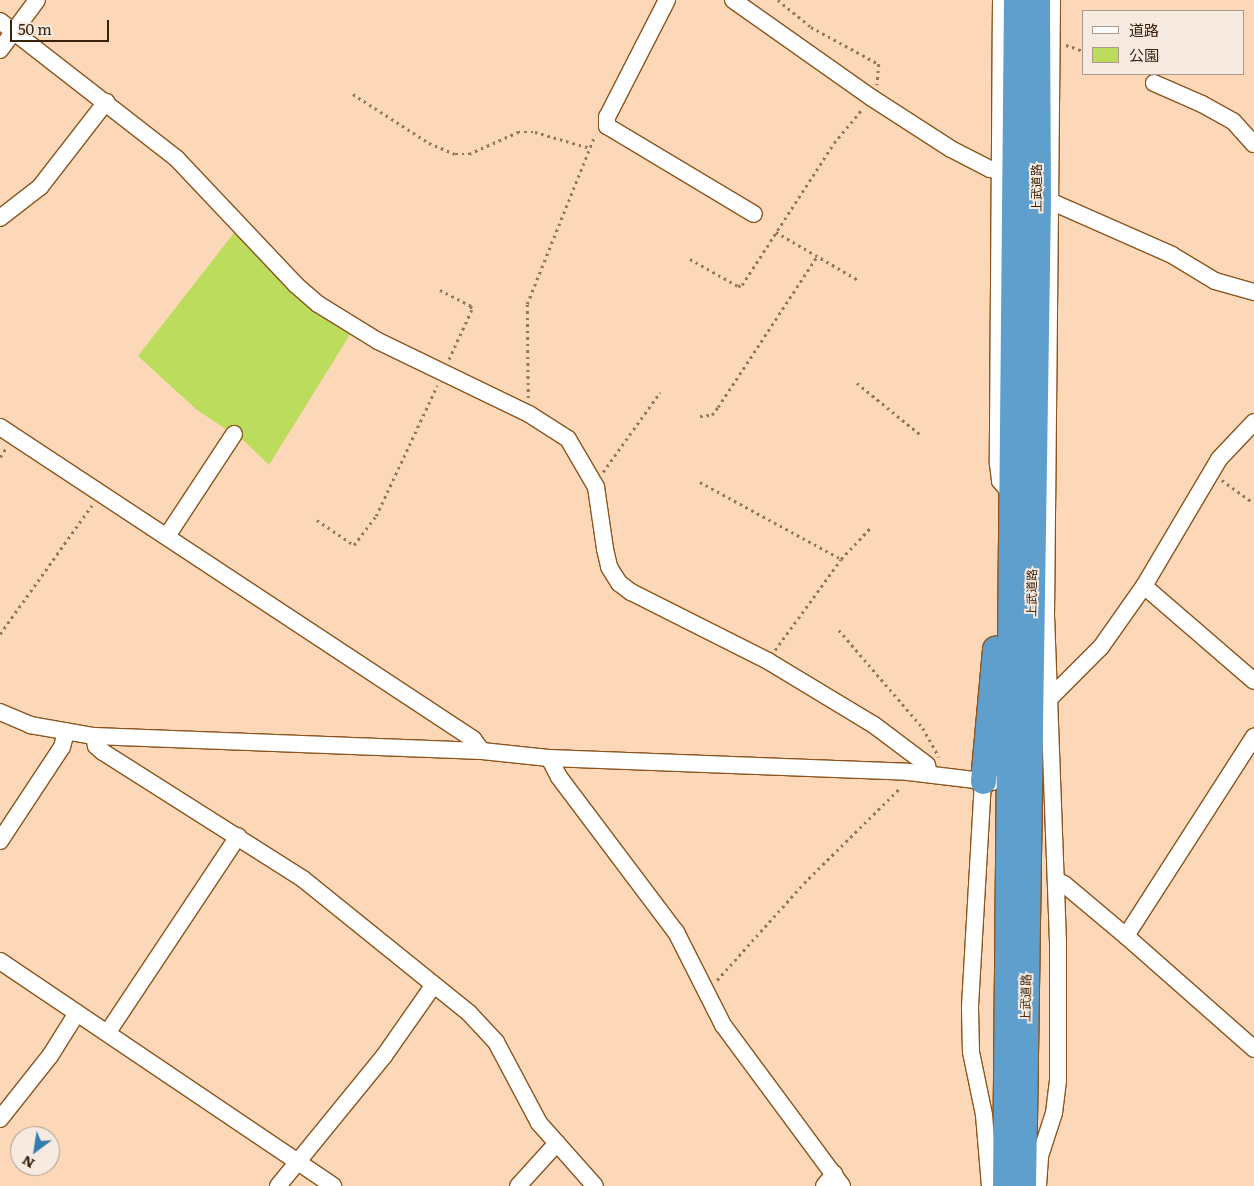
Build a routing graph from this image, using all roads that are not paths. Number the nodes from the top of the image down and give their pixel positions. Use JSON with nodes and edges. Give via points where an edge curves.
{"nodes":[{"id":1,"x":37,"y":0,"type":"edge"},
{"id":2,"x":667,"y":0,"type":"edge"},
{"id":3,"x":733,"y":0,"type":"edge"},
{"id":4,"x":1001,"y":0,"type":"edge"},
{"id":5,"x":1016,"y":0,"type":"edge"},
{"id":6,"x":1037,"y":0,"type":"edge"},
{"id":7,"x":1052,"y":0,"type":"edge"},
{"id":8,"x":0,"y":21,"type":"edge"},
{"id":9,"x":14,"y":31,"type":"junction"},
{"id":10,"x":0,"y":50,"type":"edge"},
{"id":11,"x":1154,"y":83,"type":"dead end"},
{"id":12,"x":106,"y":102,"type":"junction"},
{"id":13,"x":1254,"y":144,"type":"edge"},
{"id":14,"x":1008,"y":172,"type":"junction"},
{"id":15,"x":1044,"y":200,"type":"junction"},
{"id":16,"x":754,"y":214,"type":"dead end"},
{"id":17,"x":0,"y":218,"type":"edge"},
{"id":18,"x":1252,"y":286,"type":"edge"},
{"id":19,"x":1254,"y":422,"type":"edge"},
{"id":20,"x":0,"y":427,"type":"edge"},
{"id":21,"x":234,"y":434,"type":"dead end"},
{"id":22,"x":1013,"y":450,"type":"junction"},
{"id":23,"x":1006,"y":488,"type":"junction"},
{"id":24,"x":167,"y":536,"type":"junction"},
{"id":25,"x":1144,"y":586,"type":"junction"},
{"id":26,"x":1254,"y":681,"type":"edge"},
{"id":27,"x":1048,"y":700,"type":"junction"},
{"id":28,"x":0,"y":712,"type":"edge"},
{"id":29,"x":66,"y":732,"type":"junction"},
{"id":30,"x":94,"y":736,"type":"junction"},
{"id":31,"x":1254,"y":737,"type":"edge"},
{"id":32,"x":482,"y":751,"type":"junction"},
{"id":33,"x":549,"y":758,"type":"junction"},
{"id":34,"x":935,"y":775,"type":"junction"},
{"id":35,"x":990,"y":782,"type":"junction"},
{"id":36,"x":238,"y":836,"type":"junction"},
{"id":37,"x":0,"y":841,"type":"edge"},
{"id":38,"x":1056,"y":880,"type":"junction"},
{"id":39,"x":1126,"y":936,"type":"junction"},
{"id":40,"x":0,"y":962,"type":"edge"},
{"id":41,"x":433,"y":986,"type":"junction"},
{"id":42,"x":77,"y":1013,"type":"junction"},
{"id":43,"x":108,"y":1032,"type":"junction"},
{"id":44,"x":1254,"y":1049,"type":"edge"},
{"id":45,"x":1015,"y":1097,"type":"junction"},
{"id":46,"x":0,"y":1119,"type":"edge"},
{"id":47,"x":557,"y":1143,"type":"junction"},
{"id":48,"x":297,"y":1162,"type":"junction"},
{"id":49,"x":834,"y":1182,"type":"edge"},
{"id":50,"x":278,"y":1186,"type":"edge"},
{"id":51,"x":333,"y":1186,"type":"edge"},
{"id":52,"x":518,"y":1186,"type":"edge"},
{"id":53,"x":595,"y":1186,"type":"edge"},
{"id":54,"x":990,"y":1186,"type":"edge"},
{"id":55,"x":1005,"y":1186,"type":"edge"},
{"id":56,"x":1024,"y":1186,"type":"edge"},
{"id":57,"x":1038,"y":1186,"type":"edge"}],
"edges":[{"from":1,"to":9,"type":"street"},
{"from":2,"to":16,"type":"street","via":[[607,117],[607,126]]},
{"from":3,"to":14,"type":"street","via":[[872,98],[951,148]]},
{"from":4,"to":14,"type":"street"},
{"from":5,"to":14,"type":"highway","name":"上武道路"},
{"from":6,"to":15,"type":"highway","name":"上武道路"},
{"from":7,"to":15,"type":"street"},
{"from":8,"to":9,"type":"street"},
{"from":9,"to":10,"type":"street"},
{"from":9,"to":12,"type":"street"},
{"from":11,"to":13,"type":"street","via":[[1233,121]]},
{"from":12,"to":17,"type":"street","via":[[40,187]]},
{"from":12,"to":34,"type":"street","via":[[200,180],[296,285],[318,304],[344,322],[443,374],[529,414],[568,440],[593,481],[601,507],[609,567],[619,583],[768,661],[911,751]]},
{"from":14,"to":22,"type":"highway","name":"上武道路"},
{"from":14,"to":23,"type":"street","via":[[998,464],[1000,481]]},
{"from":15,"to":18,"type":"street","via":[[1172,255],[1215,281]]},
{"from":15,"to":27,"type":"street"},
{"from":15,"to":45,"type":"highway","name":"上武道路"},
{"from":19,"to":25,"type":"street","via":[[1226,450],[1211,472]]},
{"from":20,"to":24,"type":"street"},
{"from":21,"to":24,"type":"street"},
{"from":22,"to":23,"type":"highway"},
{"from":22,"to":45,"type":"highway","name":"上武道路"},
{"from":23,"to":35,"type":"highway","via":[[998,553]]},
{"from":24,"to":32,"type":"street","via":[[473,739]]},
{"from":25,"to":26,"type":"street"},
{"from":25,"to":27,"type":"street","via":[[1101,647]]},
{"from":27,"to":38,"type":"street","via":[[1044,784]]},
{"from":28,"to":29,"type":"street","via":[[30,725]]},
{"from":29,"to":30,"type":"street"},
{"from":29,"to":37,"type":"street","via":[[62,747]]},
{"from":30,"to":32,"type":"street"},
{"from":30,"to":36,"type":"street","via":[[96,746],[103,752]]},
{"from":31,"to":39,"type":"street"},
{"from":32,"to":33,"type":"street"},
{"from":33,"to":34,"type":"street"},
{"from":33,"to":49,"type":"street","via":[[559,777],[676,932],[723,1025]]},
{"from":34,"to":35,"type":"street"},
{"from":35,"to":54,"type":"street","via":[[970,1008],[971,1052],[984,1115]]},
{"from":36,"to":41,"type":"street","via":[[303,879]]},
{"from":36,"to":43,"type":"street"},
{"from":38,"to":39,"type":"street"},
{"from":38,"to":57,"type":"street","via":[[1058,1081],[1054,1113],[1040,1156]]},
{"from":39,"to":44,"type":"street"},
{"from":40,"to":42,"type":"street"},
{"from":41,"to":47,"type":"street","via":[[492,1036],[533,1114]]},
{"from":41,"to":48,"type":"street","via":[[384,1056]]},
{"from":42,"to":43,"type":"street"},
{"from":42,"to":46,"type":"street","via":[[50,1056]]},
{"from":43,"to":48,"type":"street"},
{"from":45,"to":55,"type":"highway","name":"上武道路"},
{"from":45,"to":56,"type":"highway","name":"上武道路"},
{"from":47,"to":52,"type":"street"},
{"from":47,"to":53,"type":"street"},
{"from":48,"to":50,"type":"street"},
{"from":48,"to":51,"type":"street"}]}
